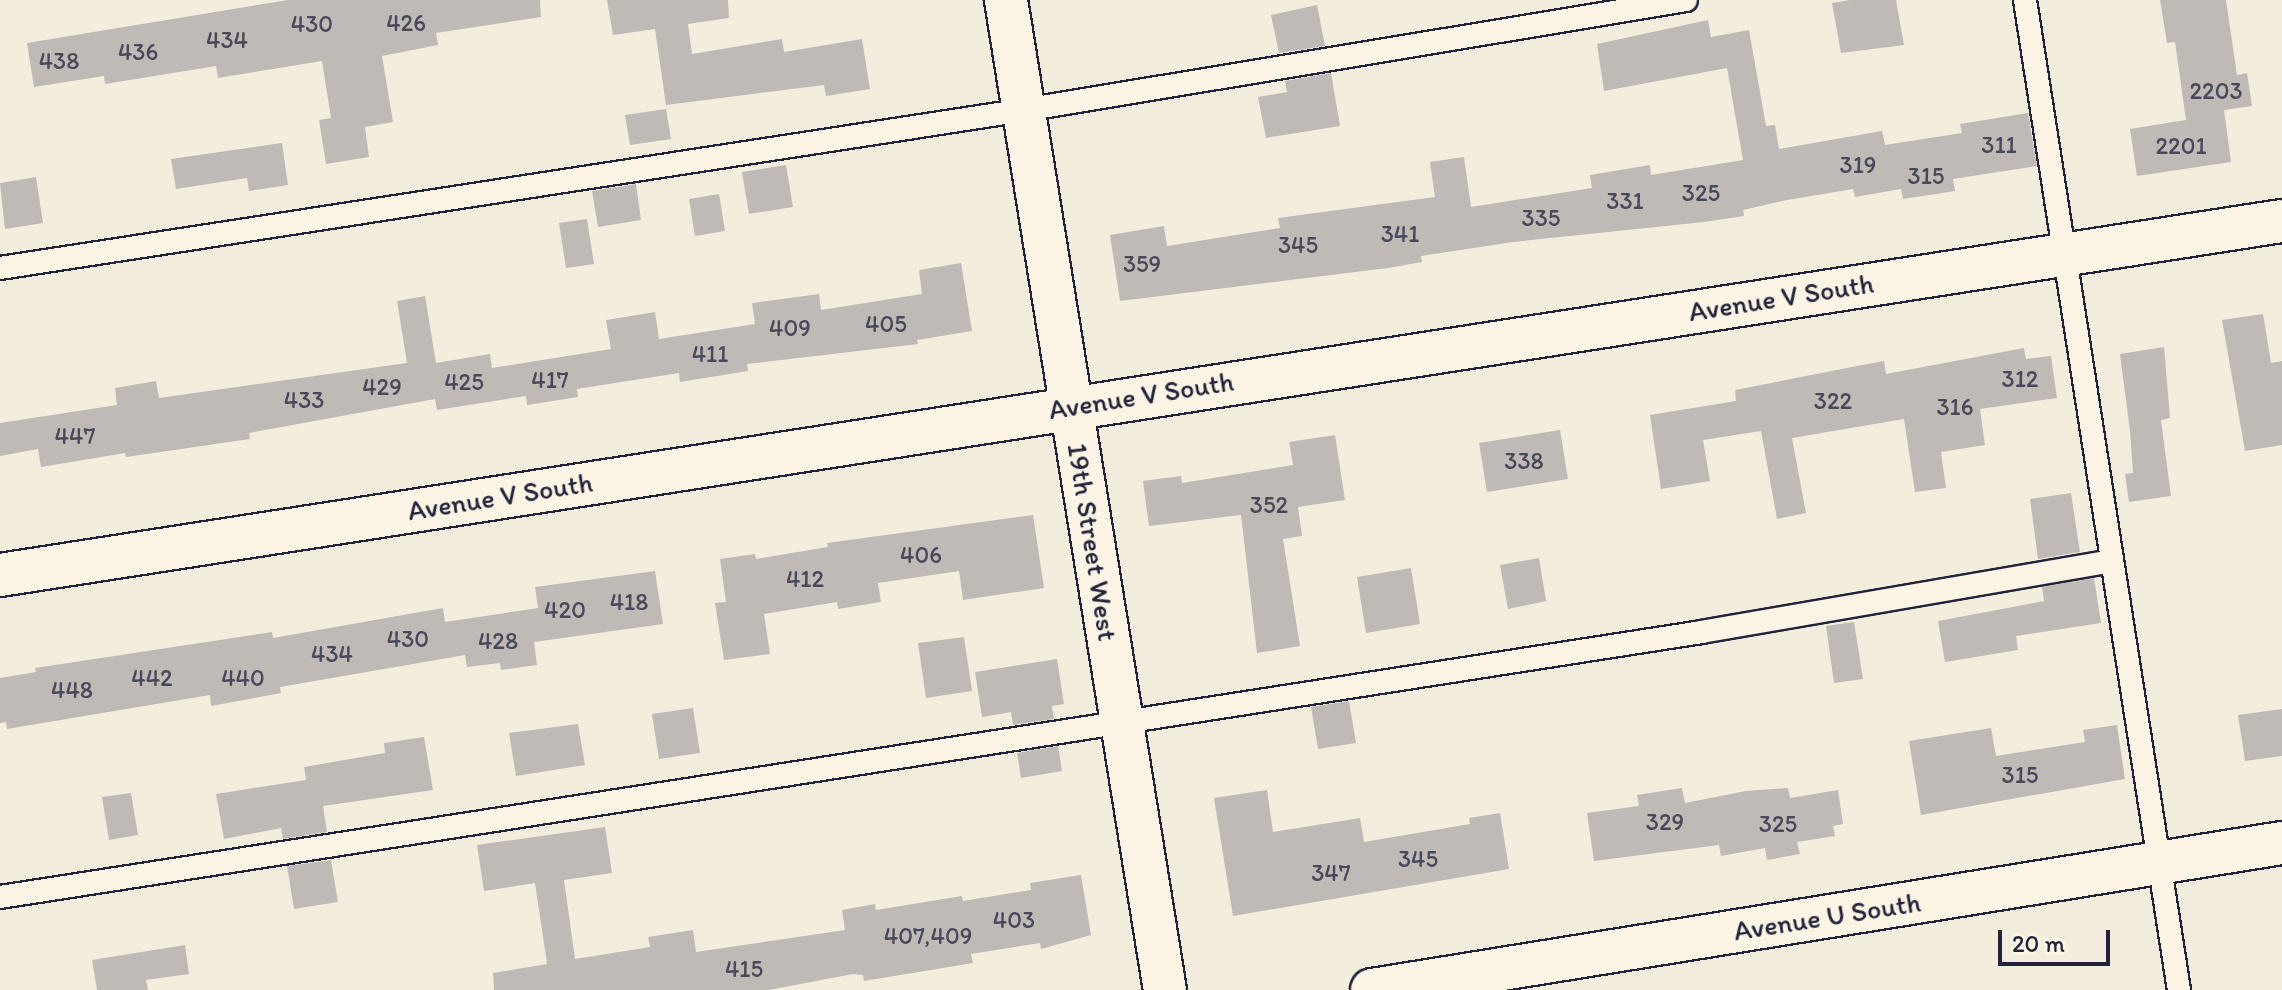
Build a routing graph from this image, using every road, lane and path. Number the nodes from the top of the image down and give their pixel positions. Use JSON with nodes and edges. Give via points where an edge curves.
{"nodes":[{"id":1,"x":1006,"y":0,"type":"edge"},
{"id":2,"x":1686,"y":0,"type":"edge"},
{"id":3,"x":2025,"y":0,"type":"edge"},
{"id":4,"x":1024,"y":110,"type":"junction"},
{"id":5,"x":2282,"y":221,"type":"edge"},
{"id":6,"x":2062,"y":254,"type":"junction"},
{"id":7,"x":0,"y":268,"type":"edge"},
{"id":8,"x":1071,"y":406,"type":"junction"},
{"id":9,"x":2111,"y":561,"type":"junction"},
{"id":10,"x":0,"y":575,"type":"edge"},
{"id":11,"x":1122,"y":723,"type":"junction"},
{"id":12,"x":2282,"y":843,"type":"edge"},
{"id":13,"x":2160,"y":861,"type":"junction"},
{"id":14,"x":0,"y":897,"type":"edge"},
{"id":15,"x":1165,"y":990,"type":"edge"},
{"id":16,"x":1372,"y":990,"type":"edge"},
{"id":17,"x":2179,"y":990,"type":"edge"}],
"edges":[{"from":1,"to":4,"type":"street","name":"19th Street West"},
{"from":2,"to":4,"type":"lane"},
{"from":3,"to":6,"type":"lane"},
{"from":4,"to":7,"type":"lane"},
{"from":4,"to":8,"type":"street","name":"19th Street West"},
{"from":5,"to":6,"type":"street","name":"Avenue V South"},
{"from":6,"to":8,"type":"street","name":"Avenue V South"},
{"from":6,"to":9,"type":"lane"},
{"from":8,"to":10,"type":"street","name":"Avenue V South"},
{"from":8,"to":11,"type":"street","name":"19th Street West"},
{"from":9,"to":11,"type":"lane"},
{"from":9,"to":13,"type":"lane"},
{"from":11,"to":14,"type":"lane"},
{"from":11,"to":15,"type":"street","name":"19th Street West"},
{"from":12,"to":13,"type":"street","name":"Avenue U South"},
{"from":13,"to":16,"type":"street","name":"Avenue U South"},
{"from":13,"to":17,"type":"lane"}]}
